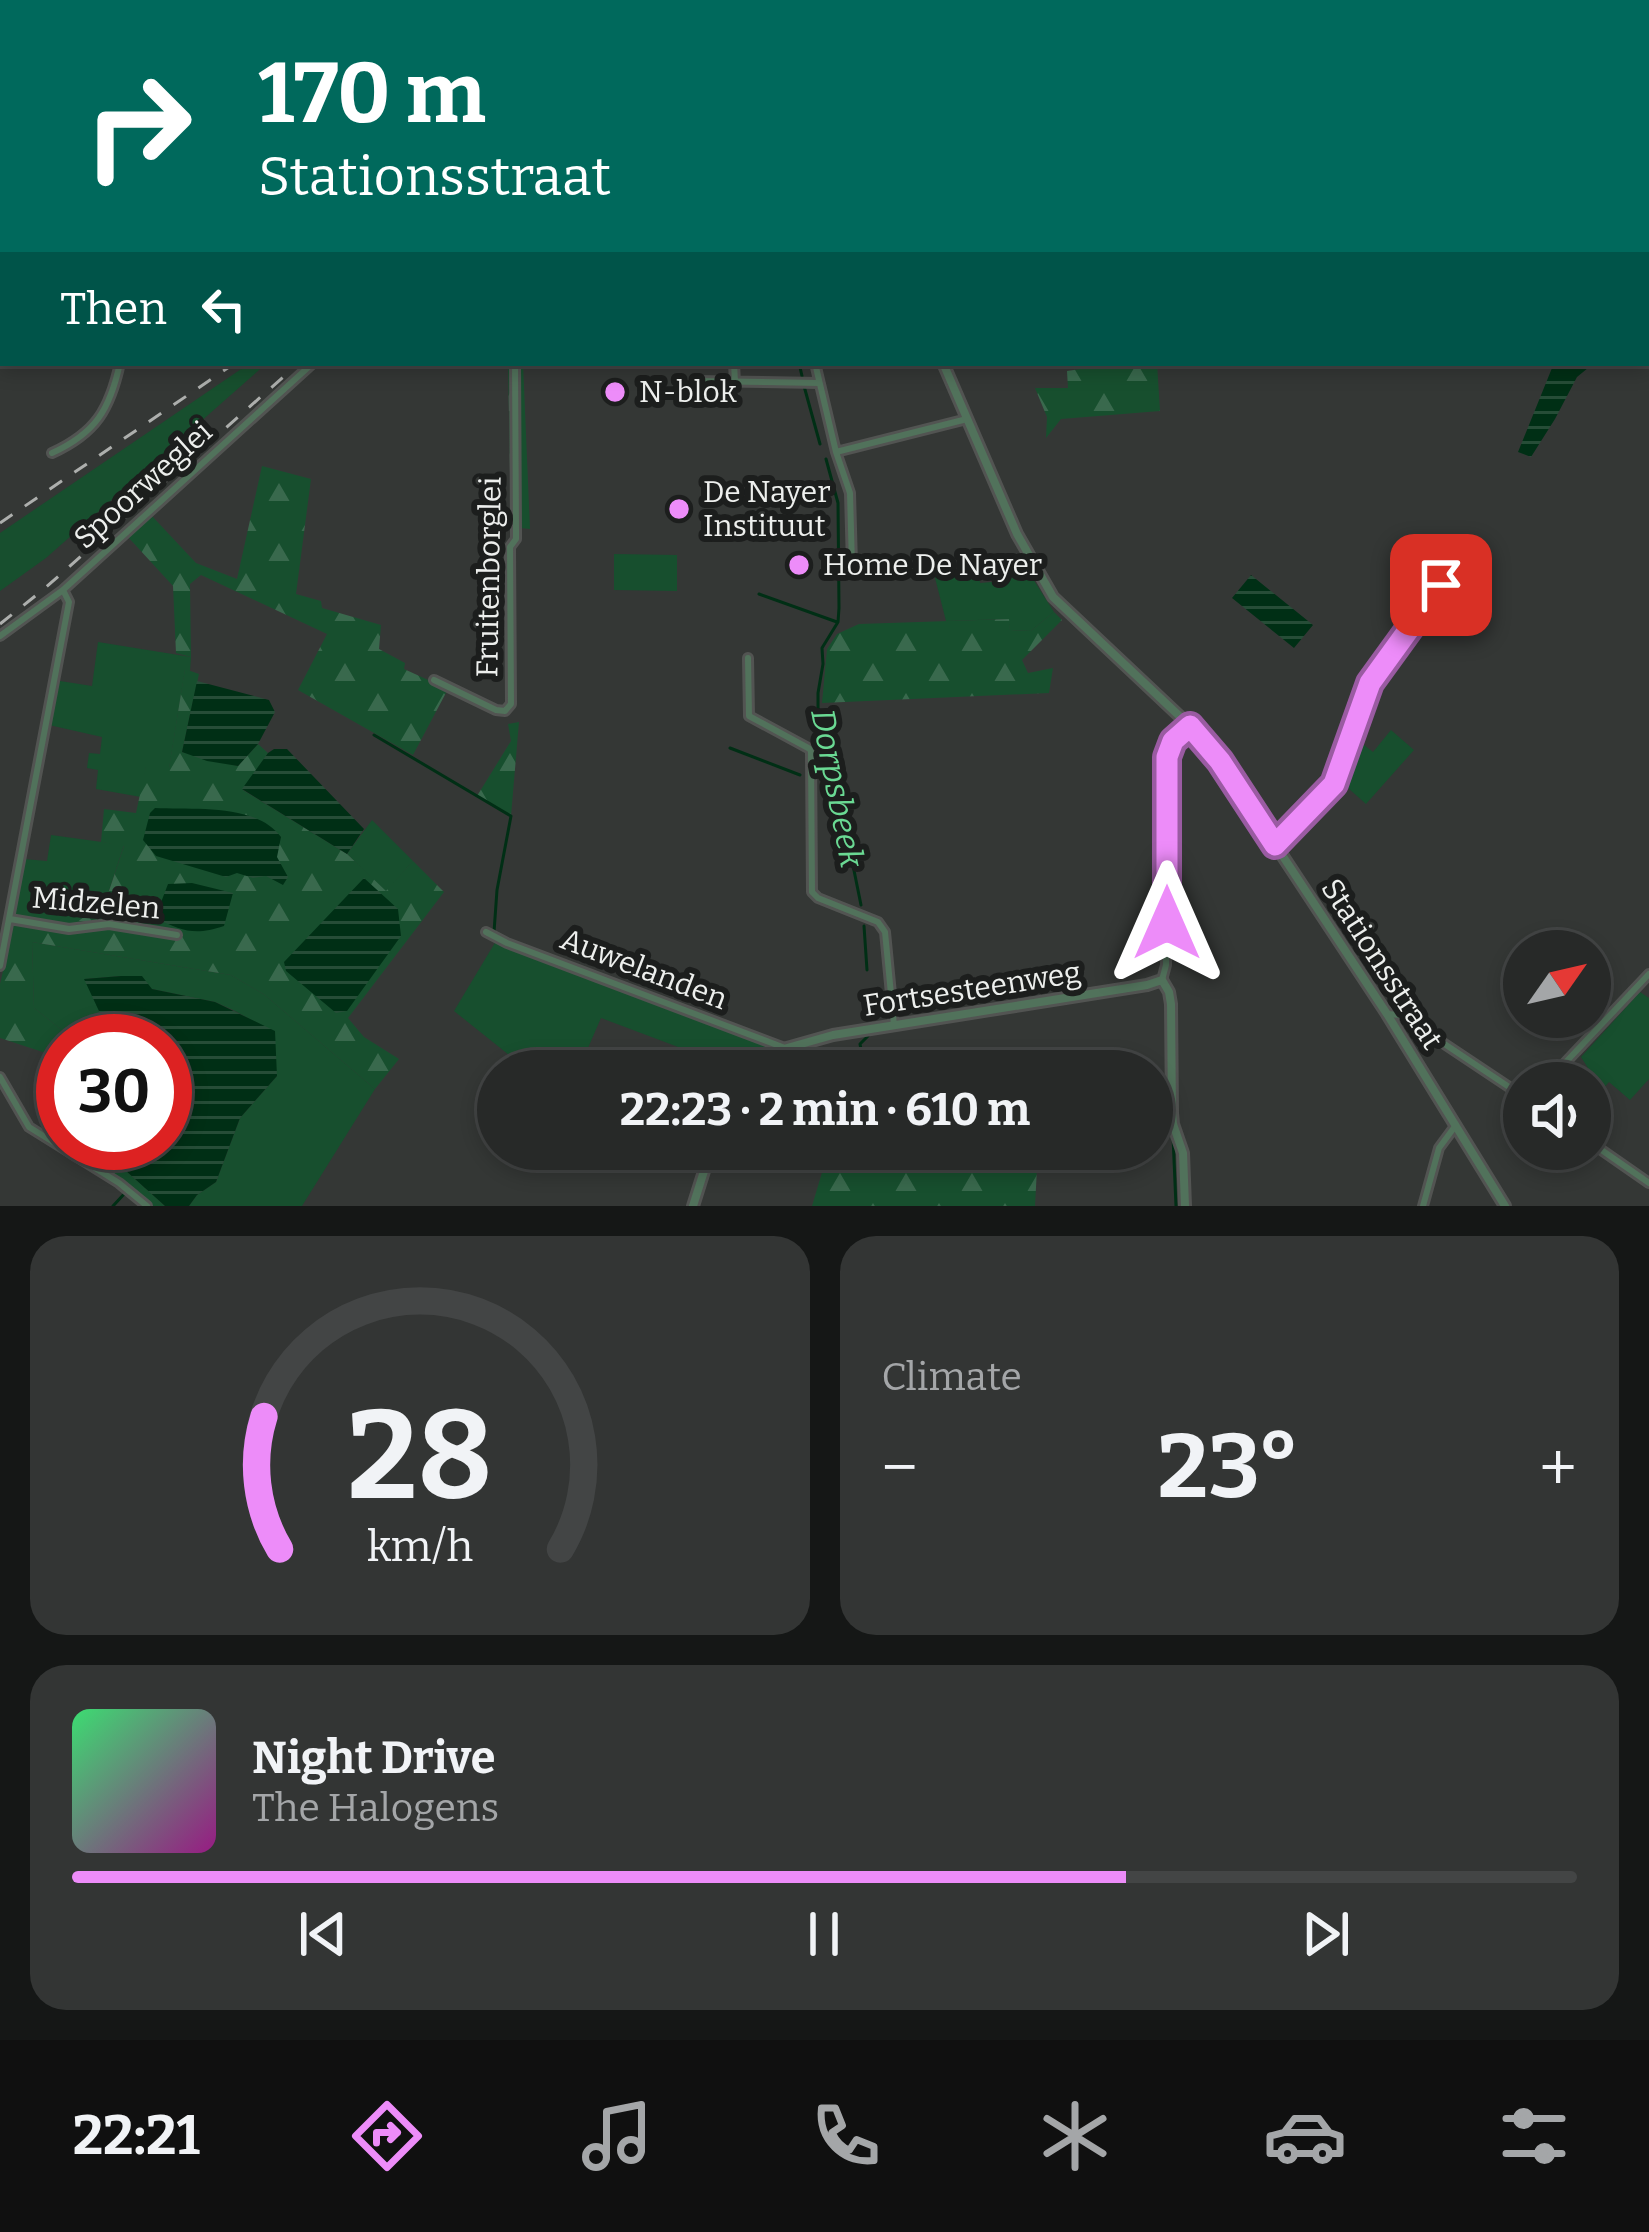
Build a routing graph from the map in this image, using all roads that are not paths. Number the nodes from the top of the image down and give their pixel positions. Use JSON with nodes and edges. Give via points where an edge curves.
{"nodes":[{"id":1,"x":119,"y":366,"type":"edge"},
{"id":2,"x":310,"y":366,"type":"edge"},
{"id":3,"x":514,"y":366,"type":"edge"},
{"id":4,"x":734,"y":366,"type":"edge"},
{"id":5,"x":816,"y":366,"type":"edge"},
{"id":6,"x":944,"y":366,"type":"edge"},
{"id":7,"x":696,"y":381,"type":"dead end"},
{"id":8,"x":735,"y":382,"type":"junction"},
{"id":9,"x":820,"y":382,"type":"junction"},
{"id":10,"x":968,"y":418,"type":"junction"},
{"id":11,"x":836,"y":452,"type":"junction"},
{"id":12,"x":52,"y":453,"type":"dead end"},
{"id":13,"x":924,"y":570,"type":"dead end"},
{"id":14,"x":1441,"y":585,"type":"dead end"},
{"id":15,"x":63,"y":590,"type":"junction"},
{"id":16,"x":0,"y":636,"type":"edge"},
{"id":17,"x":748,"y":658,"type":"dead end"},
{"id":18,"x":434,"y":680,"type":"dead end"},
{"id":19,"x":1190,"y":726,"type":"junction"},
{"id":20,"x":1275,"y":845,"type":"junction"},
{"id":21,"x":10,"y":919,"type":"junction"},
{"id":22,"x":486,"y":932,"type":"dead end"},
{"id":23,"x":177,"y":935,"type":"dead end"},
{"id":24,"x":0,"y":966,"type":"edge"},
{"id":25,"x":1649,"y":974,"type":"edge"},
{"id":26,"x":1162,"y":980,"type":"junction"},
{"id":27,"x":1387,"y":1014,"type":"junction"},
{"id":28,"x":894,"y":1025,"type":"junction"},
{"id":29,"x":787,"y":1048,"type":"junction"},
{"id":30,"x":784,"y":1050,"type":"edge"},
{"id":31,"x":1566,"y":1062,"type":"edge"},
{"id":32,"x":0,"y":1078,"type":"edge"},
{"id":33,"x":1503,"y":1083,"type":"edge"},
{"id":34,"x":1456,"y":1125,"type":"junction"},
{"id":35,"x":1611,"y":1157,"type":"edge"},
{"id":36,"x":705,"y":1170,"type":"edge"},
{"id":37,"x":1649,"y":1183,"type":"edge"},
{"id":38,"x":147,"y":1206,"type":"edge"},
{"id":39,"x":693,"y":1206,"type":"edge"},
{"id":40,"x":1185,"y":1206,"type":"edge"},
{"id":41,"x":1423,"y":1206,"type":"edge"},
{"id":42,"x":1505,"y":1206,"type":"edge"}],
"edges":[{"from":1,"to":12,"type":"street","via":[[107,409]]},
{"from":2,"to":15,"type":"street","name":"Spoorweglei"},
{"from":3,"to":18,"type":"street","name":"Fruitenborglei","via":[[511,704],[496,710]]},
{"from":4,"to":8,"type":"street"},
{"from":5,"to":9,"type":"street"},
{"from":6,"to":10,"type":"street","name":"Stationsstraat"},
{"from":7,"to":8,"type":"street"},
{"from":8,"to":9,"type":"street"},
{"from":9,"to":11,"type":"street"},
{"from":10,"to":11,"type":"street"},
{"from":10,"to":19,"type":"street","name":"Stationsstraat","via":[[1016,534],[1053,597]]},
{"from":11,"to":13,"type":"street","via":[[850,493],[852,565]]},
{"from":14,"to":20,"type":"street","via":[[1370,683],[1334,784]]},
{"from":15,"to":16,"type":"street","name":"Spoorweglei"},
{"from":15,"to":21,"type":"street","name":"Midzelen","via":[[69,602]]},
{"from":17,"to":28,"type":"street","via":[[749,716],[811,752],[812,892],[885,932]]},
{"from":19,"to":20,"type":"street","name":"Stationsstraat"},
{"from":19,"to":26,"type":"street","via":[[1168,750]]},
{"from":20,"to":27,"type":"street","name":"Stationsstraat"},
{"from":21,"to":23,"type":"street","name":"Midzelen"},
{"from":21,"to":24,"type":"street","name":"Midzelen"},
{"from":22,"to":29,"type":"street","name":"Auwelanden"},
{"from":25,"to":31,"type":"street"},
{"from":26,"to":28,"type":"street","name":"Fortsesteenweg"},
{"from":26,"to":40,"type":"street","via":[[1171,1004],[1172,1113]]},
{"from":27,"to":33,"type":"street","via":[[1401,1015]]},
{"from":27,"to":34,"type":"street","name":"Stationsstraat"},
{"from":28,"to":29,"type":"street","name":"Fortsesteenweg"},
{"from":29,"to":30,"type":"street","name":"Fortsesteenweg"},
{"from":32,"to":38,"type":"street","via":[[29,1127]]},
{"from":34,"to":41,"type":"street","via":[[1439,1148]]},
{"from":34,"to":42,"type":"street","name":"Stationsstraat"},
{"from":35,"to":37,"type":"street"},
{"from":36,"to":39,"type":"street"}]}
